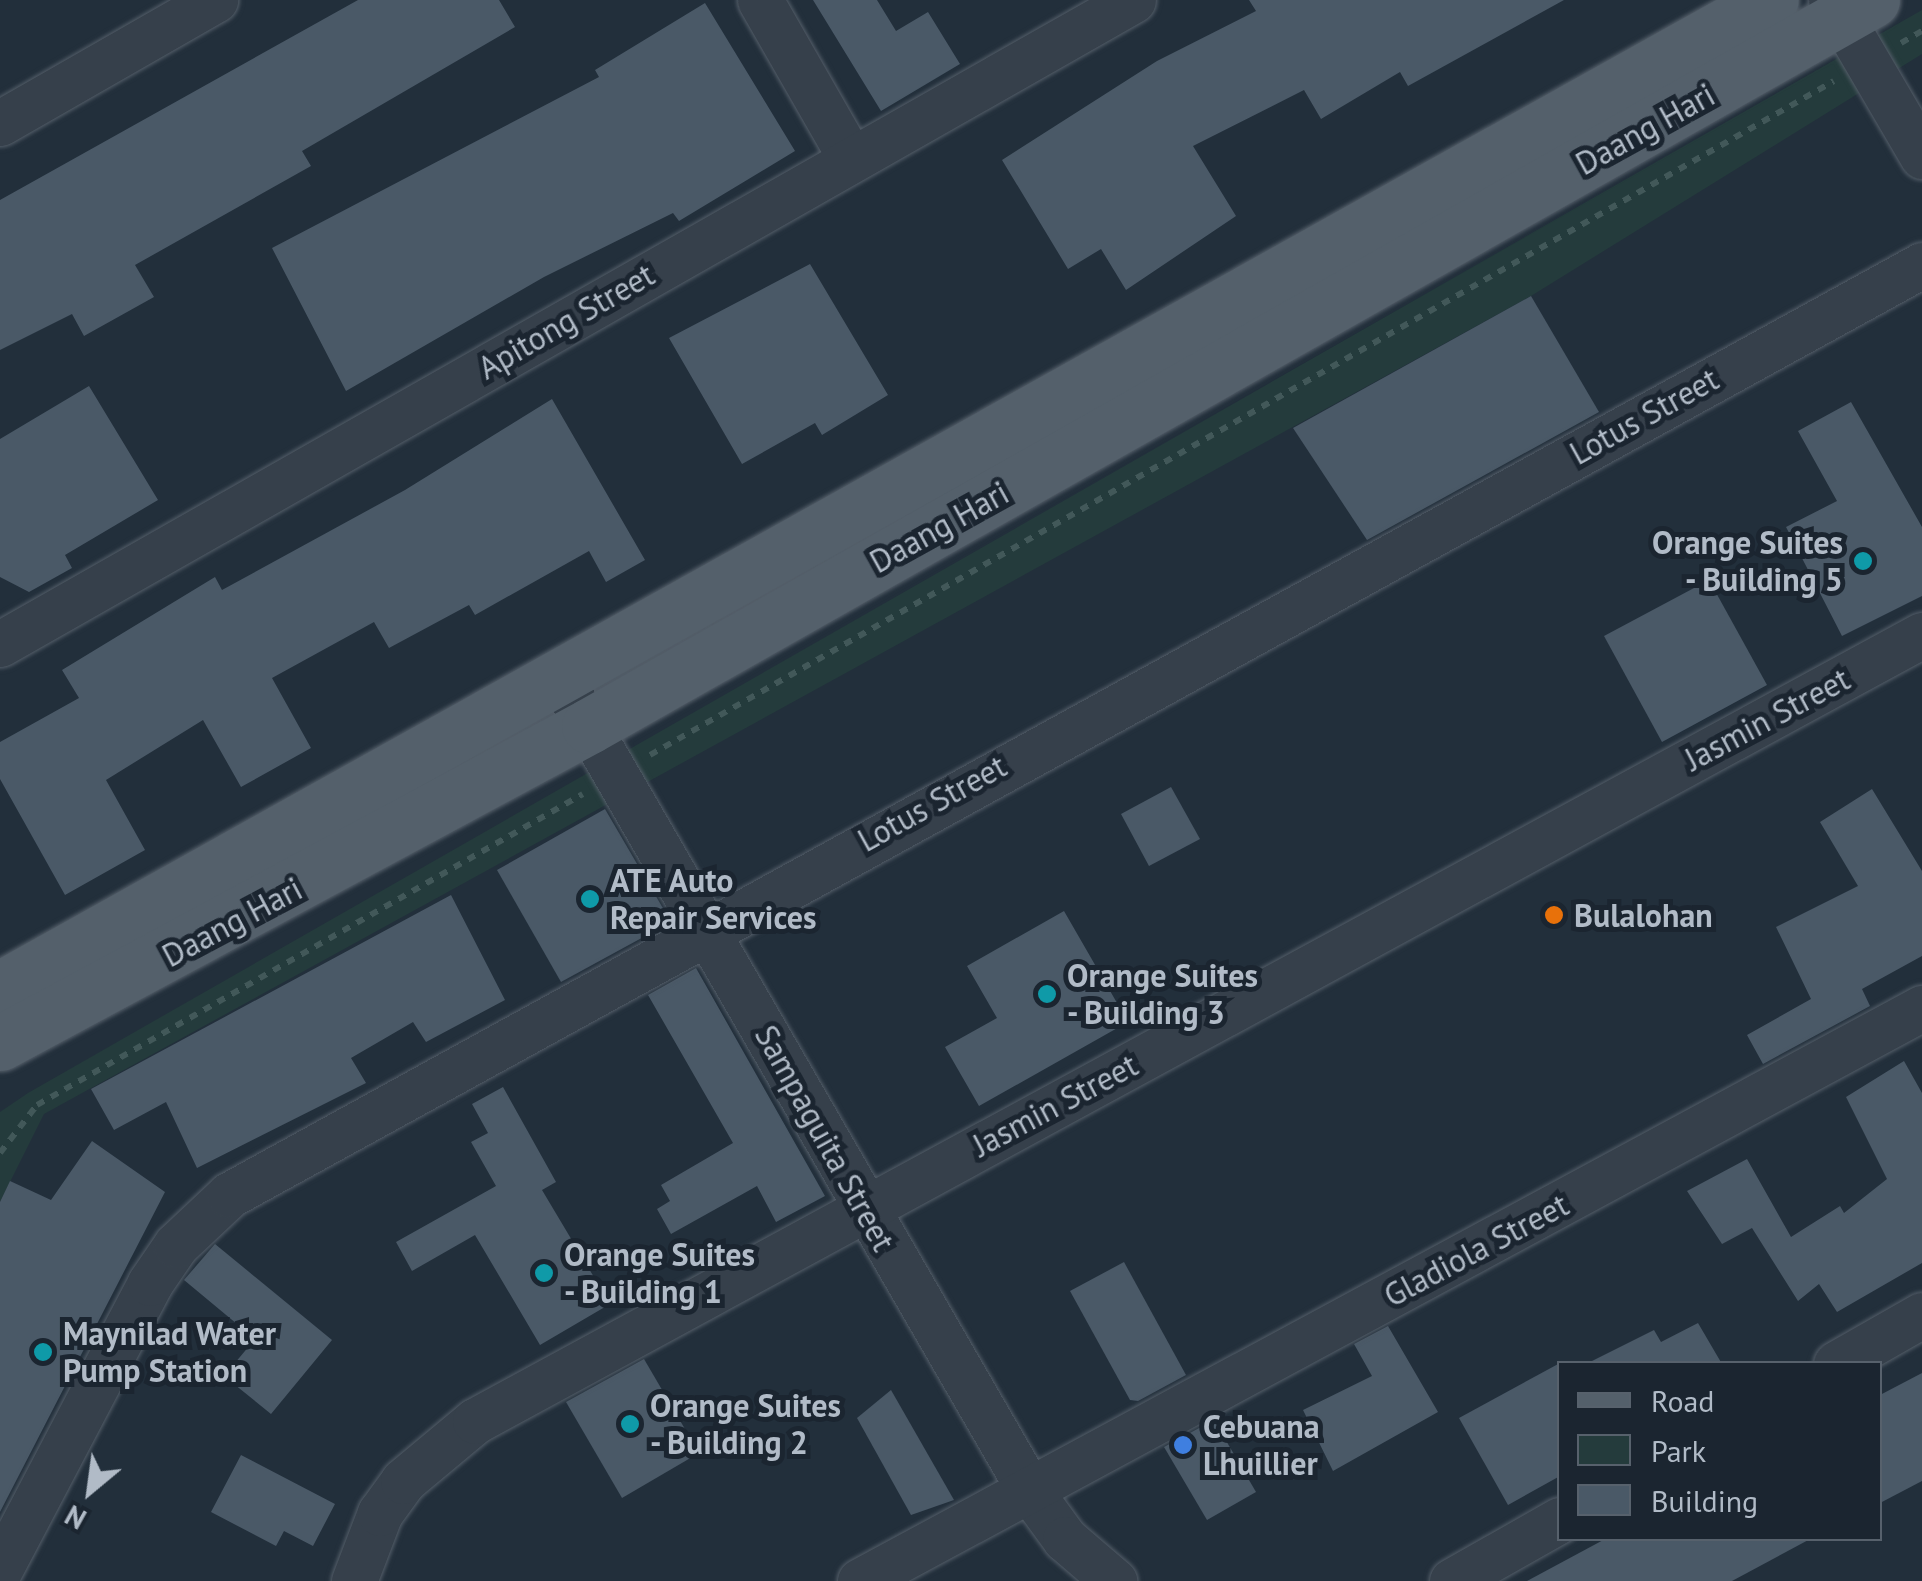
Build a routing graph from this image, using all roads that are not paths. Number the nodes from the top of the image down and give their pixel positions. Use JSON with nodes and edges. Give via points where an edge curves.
{"nodes":[{"id":1,"x":215,"y":0,"type":"edge"},
{"id":2,"x":760,"y":0,"type":"edge"},
{"id":3,"x":1133,"y":0,"type":"edge"},
{"id":4,"x":1771,"y":0,"type":"edge"},
{"id":5,"x":1853,"y":20,"type":"edge"},
{"id":6,"x":0,"y":123,"type":"edge"},
{"id":7,"x":1922,"y":156,"type":"edge"},
{"id":8,"x":851,"y":159,"type":"junction"},
{"id":9,"x":1922,"y":265,"type":"edge"},
{"id":10,"x":1922,"y":634,"type":"edge"},
{"id":11,"x":0,"y":644,"type":"edge"},
{"id":12,"x":559,"y":676,"type":"junction"},
{"id":13,"x":589,"y":726,"type":"junction"},
{"id":14,"x":710,"y":933,"type":"junction"},
{"id":15,"x":0,"y":989,"type":"edge"},
{"id":16,"x":1922,"y":1008,"type":"edge"},
{"id":17,"x":0,"y":1043,"type":"edge"},
{"id":18,"x":863,"y":1208,"type":"junction"},
{"id":19,"x":1922,"y":1315,"type":"edge"},
{"id":20,"x":1841,"y":1361,"type":"edge"},
{"id":21,"x":1030,"y":1491,"type":"junction"},
{"id":22,"x":1557,"y":1522,"type":"edge"},
{"id":23,"x":0,"y":1569,"type":"edge"},
{"id":24,"x":354,"y":1581,"type":"edge"},
{"id":25,"x":860,"y":1581,"type":"edge"},
{"id":26,"x":1114,"y":1581,"type":"edge"},
{"id":27,"x":1452,"y":1581,"type":"edge"}],
"edges":[{"from":1,"to":6,"type":"street"},
{"from":2,"to":8,"type":"street"},
{"from":3,"to":8,"type":"street","name":"Apitong Street"},
{"from":4,"to":12,"type":"main road","name":"Daang Hari"},
{"from":5,"to":7,"type":"street"},
{"from":5,"to":13,"type":"main road","name":"Daang Hari"},
{"from":8,"to":11,"type":"street","name":"Apitong Street"},
{"from":9,"to":14,"type":"street","name":"Lotus Street","via":[[857,844]]},
{"from":10,"to":18,"type":"street","name":"Jasmin Street"},
{"from":12,"to":13,"type":"street","name":"Sampaguita Street"},
{"from":12,"to":15,"type":"main road","name":"Daang Hari"},
{"from":13,"to":14,"type":"street","name":"Sampaguita Street"},
{"from":13,"to":17,"type":"main road","name":"Daang Hari"},
{"from":14,"to":18,"type":"street","name":"Sampaguita Street"},
{"from":14,"to":23,"type":"street","name":"Lotus Street","via":[[204,1216],[150,1283]]},
{"from":16,"to":21,"type":"street","name":"Gladiola Street"},
{"from":18,"to":21,"type":"street","name":"Sampaguita Street"},
{"from":18,"to":24,"type":"street","name":"Jasmin Street","via":[[475,1421],[403,1481],[380,1512]]},
{"from":19,"to":20,"type":"street"},
{"from":21,"to":25,"type":"street","name":"Gladiola Street"},
{"from":21,"to":26,"type":"street","name":"Sampaguita Street","via":[[1065,1538]]},
{"from":22,"to":27,"type":"street"}]}
